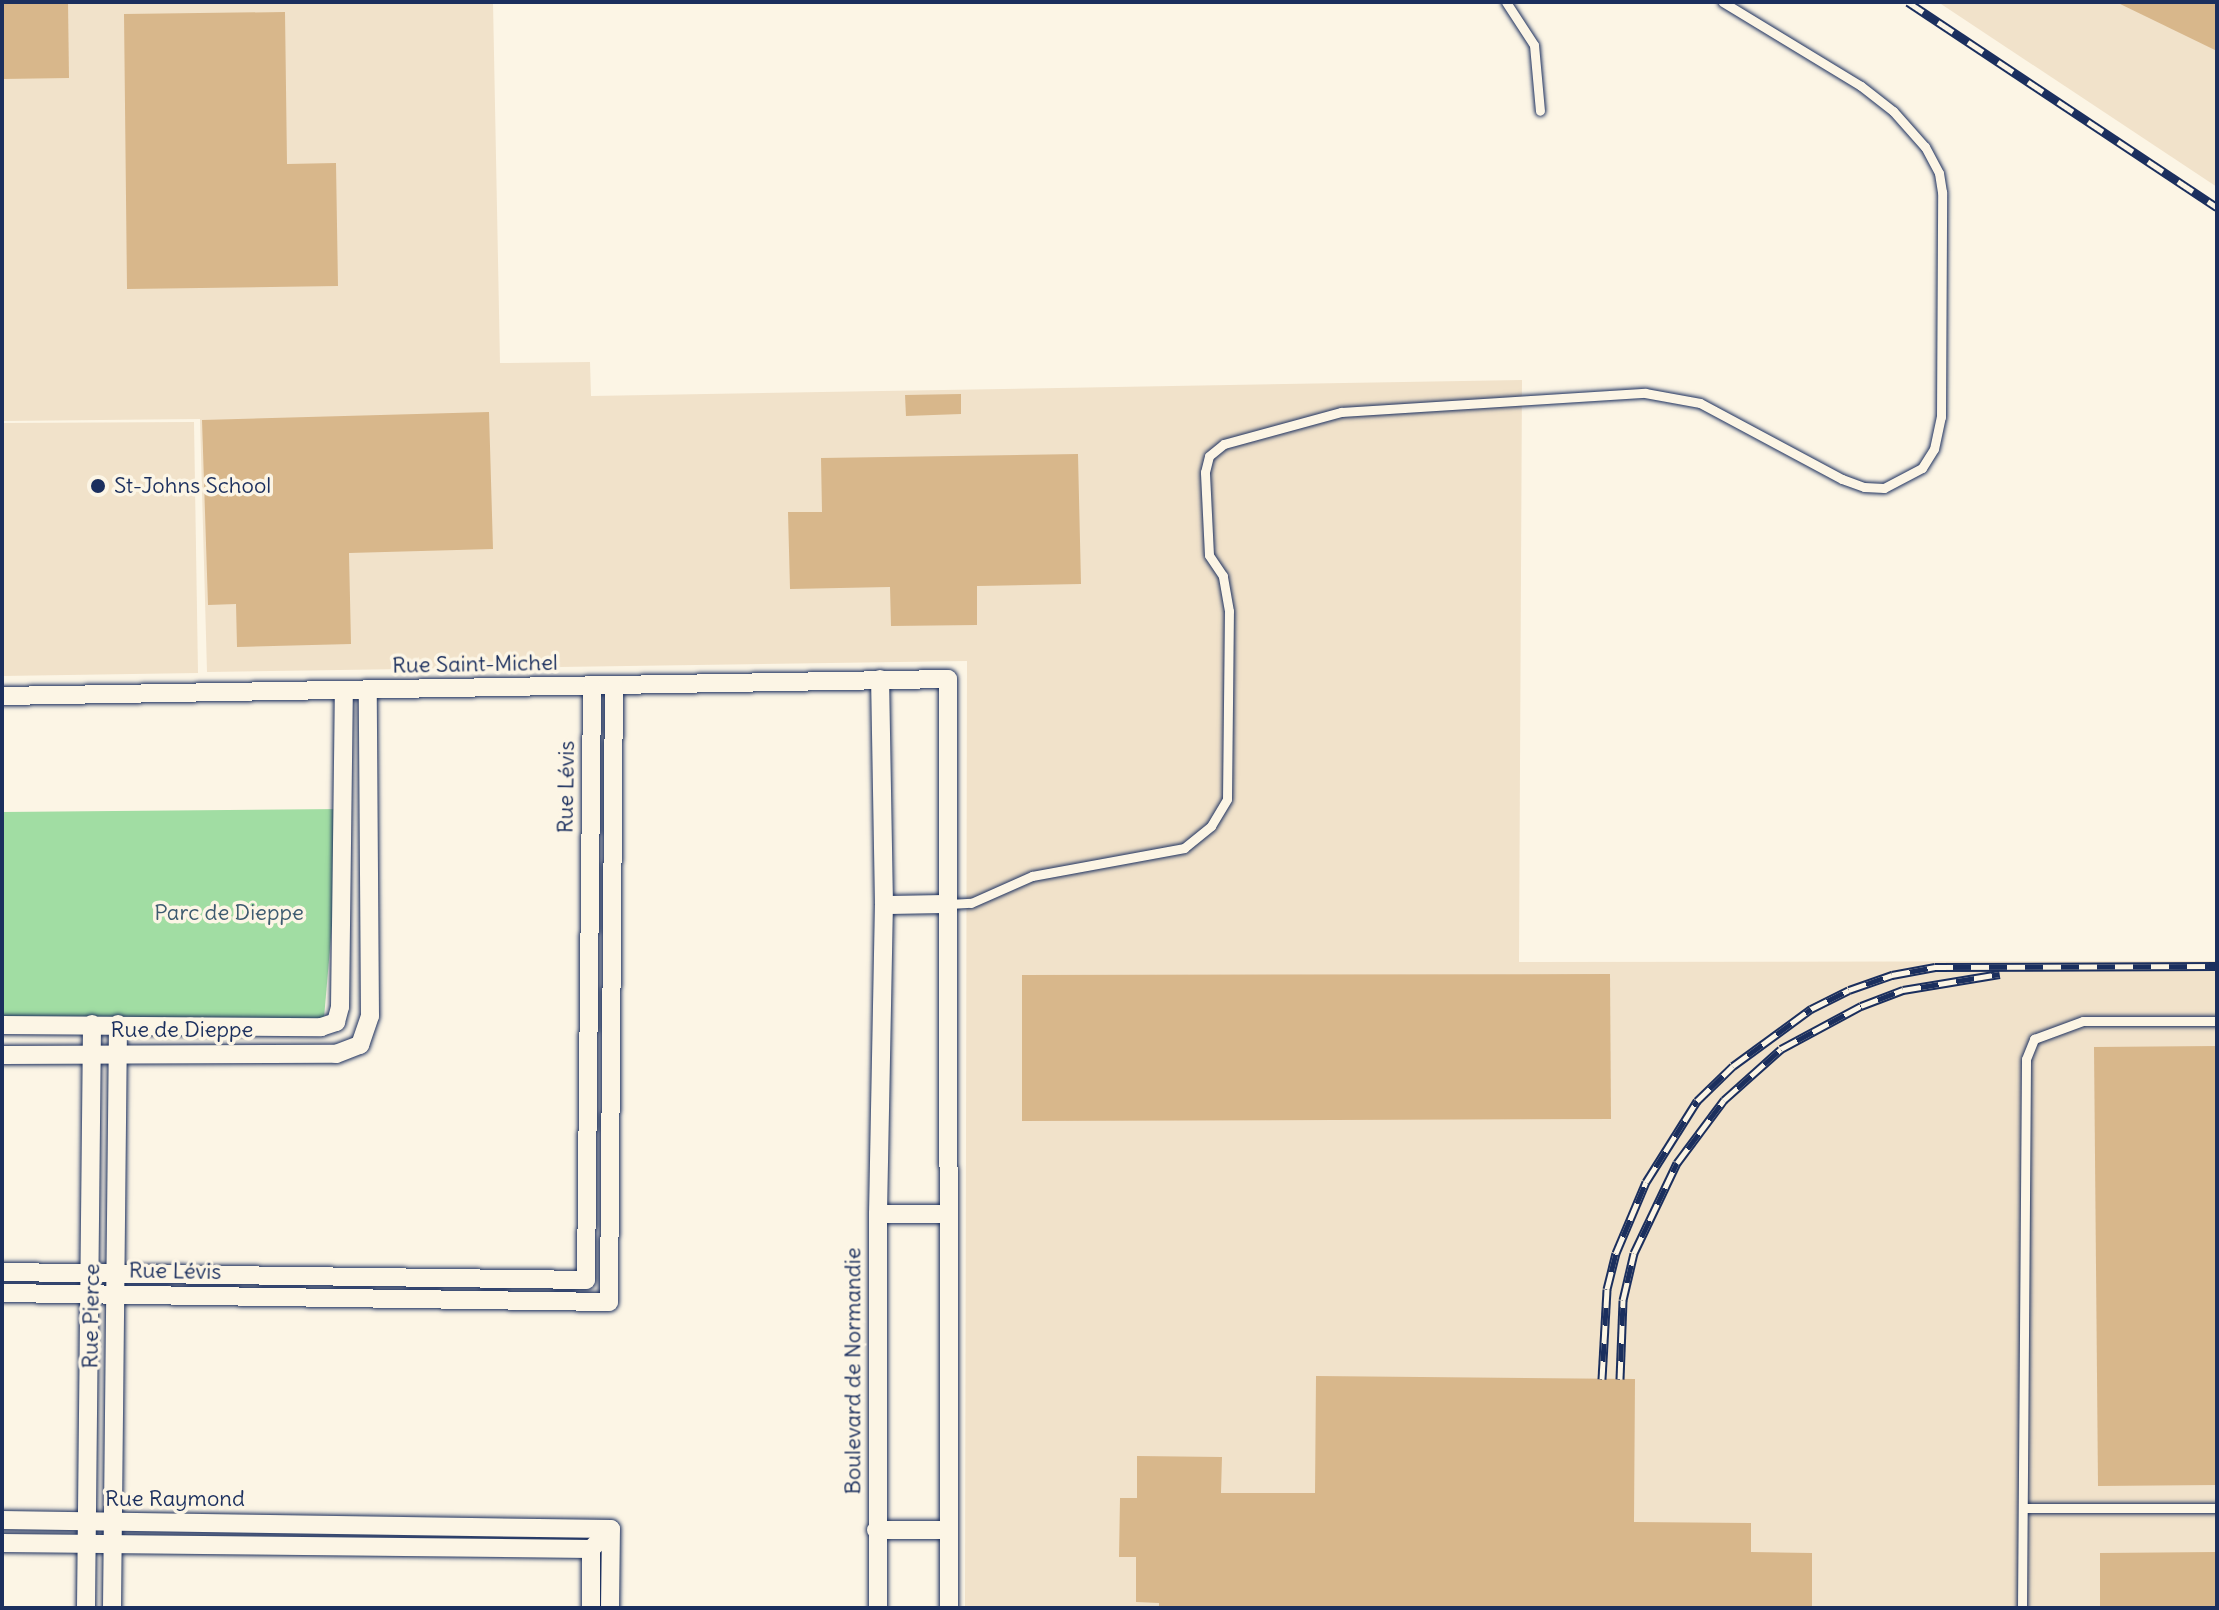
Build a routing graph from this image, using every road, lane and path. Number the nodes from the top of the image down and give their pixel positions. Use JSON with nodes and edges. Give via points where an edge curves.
{"nodes":[{"id":1,"x":1506,"y":2,"type":"edge"},
{"id":2,"x":1723,"y":2,"type":"edge"},
{"id":3,"x":1540,"y":111,"type":"dead end"},
{"id":4,"x":880,"y":679,"type":"junction"},
{"id":5,"x":614,"y":685,"type":"junction"},
{"id":6,"x":592,"y":686,"type":"junction"},
{"id":7,"x":344,"y":690,"type":"junction"},
{"id":8,"x":368,"y":690,"type":"junction"},
{"id":9,"x":2,"y":696,"type":"edge"},
{"id":10,"x":949,"y":904,"type":"junction"},
{"id":11,"x":884,"y":905,"type":"junction"},
{"id":12,"x":611,"y":985,"type":"junction"},
{"id":13,"x":588,"y":986,"type":"junction"},
{"id":14,"x":2217,"y":1021,"type":"edge"},
{"id":15,"x":336,"y":1022,"type":"junction"},
{"id":16,"x":92,"y":1024,"type":"junction"},
{"id":17,"x":118,"y":1024,"type":"junction"},
{"id":18,"x":2,"y":1025,"type":"edge"},
{"id":19,"x":360,"y":1045,"type":"junction"},
{"id":20,"x":91,"y":1054,"type":"junction"},
{"id":21,"x":118,"y":1054,"type":"junction"},
{"id":22,"x":2,"y":1055,"type":"edge"},
{"id":23,"x":878,"y":1214,"type":"junction"},
{"id":24,"x":949,"y":1214,"type":"junction"},
{"id":25,"x":2,"y":1272,"type":"edge"},
{"id":26,"x":89,"y":1274,"type":"junction"},
{"id":27,"x":116,"y":1275,"type":"junction"},
{"id":28,"x":347,"y":1278,"type":"junction"},
{"id":29,"x":586,"y":1280,"type":"junction"},
{"id":30,"x":2,"y":1293,"type":"edge"},
{"id":31,"x":116,"y":1294,"type":"junction"},
{"id":32,"x":89,"y":1296,"type":"junction"},
{"id":33,"x":347,"y":1298,"type":"junction"},
{"id":34,"x":609,"y":1302,"type":"junction"},
{"id":35,"x":2023,"y":1508,"type":"junction"},
{"id":36,"x":2217,"y":1508,"type":"edge"},
{"id":37,"x":2,"y":1520,"type":"edge"},
{"id":38,"x":87,"y":1522,"type":"junction"},
{"id":39,"x":349,"y":1523,"type":"junction"},
{"id":40,"x":113,"y":1524,"type":"junction"},
{"id":41,"x":611,"y":1529,"type":"junction"},
{"id":42,"x":876,"y":1530,"type":"junction"},
{"id":43,"x":947,"y":1530,"type":"junction"},
{"id":44,"x":2,"y":1543,"type":"edge"},
{"id":45,"x":87,"y":1545,"type":"junction"},
{"id":46,"x":113,"y":1545,"type":"junction"},
{"id":47,"x":348,"y":1547,"type":"junction"},
{"id":48,"x":591,"y":1549,"type":"junction"},
{"id":49,"x":86,"y":1608,"type":"edge"},
{"id":50,"x":112,"y":1608,"type":"edge"},
{"id":51,"x":591,"y":1608,"type":"edge"},
{"id":52,"x":610,"y":1608,"type":"edge"},
{"id":53,"x":878,"y":1608,"type":"edge"},
{"id":54,"x":949,"y":1608,"type":"edge"},
{"id":55,"x":2022,"y":1608,"type":"edge"}],
"edges":[{"from":1,"to":3,"type":"lane","via":[[1534,45]]},
{"from":2,"to":10,"type":"lane","via":[[1893,111],[1925,147],[1939,173],[1941,417],[1934,449],[1922,468],[1884,488],[1864,487],[1700,403],[1645,393],[1341,412],[1224,444],[1209,456],[1205,472],[1209,555],[1223,576],[1229,611],[1227,799],[1211,826],[1184,848],[1032,876],[971,903]]},
{"from":4,"to":5,"type":"street","name":"Rue Saint-Michel"},
{"from":4,"to":10,"type":"street","name":"Rue Saint-Michel","via":[[948,679]]},
{"from":4,"to":11,"type":"street","name":"Boulevard de Normandie"},
{"from":5,"to":6,"type":"street","name":"Rue Saint-Michel"},
{"from":5,"to":12,"type":"street"},
{"from":6,"to":8,"type":"street","name":"Rue Saint-Michel"},
{"from":6,"to":13,"type":"street","name":"Rue Lévis"},
{"from":7,"to":8,"type":"street","name":"Rue Saint-Michel"},
{"from":7,"to":9,"type":"street","name":"Rue Saint-Michel"},
{"from":7,"to":15,"type":"street"},
{"from":8,"to":19,"type":"street","via":[[370,1016]]},
{"from":10,"to":11,"type":"street"},
{"from":10,"to":24,"type":"street"},
{"from":11,"to":23,"type":"street","name":"Boulevard de Normandie"},
{"from":12,"to":13,"type":"street"},
{"from":12,"to":34,"type":"street"},
{"from":13,"to":29,"type":"street","name":"Rue Lévis"},
{"from":14,"to":35,"type":"lane","via":[[2083,1021],[2034,1039],[2026,1059]]},
{"from":15,"to":17,"type":"street","name":"Rue de Dieppe","via":[[321,1027]]},
{"from":15,"to":19,"type":"street"},
{"from":16,"to":17,"type":"street","name":"Rue de Dieppe"},
{"from":16,"to":18,"type":"street","name":"Rue de Dieppe"},
{"from":16,"to":20,"type":"street","name":"Rue Pierce"},
{"from":17,"to":21,"type":"street","name":"Rue Pierce"},
{"from":19,"to":21,"type":"street","name":"Rue de Dieppe","via":[[336,1054]]},
{"from":20,"to":21,"type":"street","name":"Rue de Dieppe"},
{"from":20,"to":22,"type":"street","name":"Rue de Dieppe"},
{"from":20,"to":26,"type":"street","name":"Rue Pierce"},
{"from":21,"to":27,"type":"street","name":"Rue Pierce"},
{"from":23,"to":24,"type":"street"},
{"from":23,"to":42,"type":"street","name":"Boulevard de Normandie"},
{"from":24,"to":43,"type":"street"},
{"from":25,"to":26,"type":"street","name":"Rue Lévis"},
{"from":26,"to":27,"type":"street","name":"Rue Lévis"},
{"from":26,"to":32,"type":"street","name":"Rue Pierce"},
{"from":27,"to":28,"type":"street","name":"Rue Lévis"},
{"from":27,"to":31,"type":"street","name":"Rue Pierce"},
{"from":28,"to":29,"type":"street","name":"Rue Lévis"},
{"from":28,"to":33,"type":"street"},
{"from":29,"to":34,"type":"street"},
{"from":30,"to":32,"type":"street","name":"Rue Lévis"},
{"from":31,"to":32,"type":"street","name":"Rue Lévis"},
{"from":31,"to":33,"type":"street","name":"Rue Lévis"},
{"from":31,"to":40,"type":"street","name":"Rue Pierce"},
{"from":32,"to":38,"type":"street","name":"Rue Pierce"},
{"from":33,"to":34,"type":"street","name":"Rue Lévis"},
{"from":35,"to":36,"type":"lane"},
{"from":35,"to":55,"type":"lane"},
{"from":37,"to":38,"type":"street","name":"Rue Raymond"},
{"from":38,"to":40,"type":"street","name":"Rue Raymond"},
{"from":38,"to":45,"type":"street","name":"Rue Pierce"},
{"from":39,"to":40,"type":"street","name":"Rue Raymond"},
{"from":39,"to":41,"type":"street","name":"Rue Raymond"},
{"from":39,"to":47,"type":"street"},
{"from":40,"to":46,"type":"street","name":"Rue Pierce"},
{"from":41,"to":48,"type":"street"},
{"from":41,"to":52,"type":"street"},
{"from":42,"to":43,"type":"street"},
{"from":42,"to":53,"type":"street","name":"Boulevard de Normandie"},
{"from":43,"to":54,"type":"street"},
{"from":44,"to":45,"type":"street"},
{"from":45,"to":46,"type":"street"},
{"from":45,"to":49,"type":"street","name":"Rue Pierce"},
{"from":46,"to":47,"type":"street"},
{"from":46,"to":50,"type":"street","name":"Rue Pierce"},
{"from":47,"to":48,"type":"street"},
{"from":48,"to":51,"type":"street"}]}
